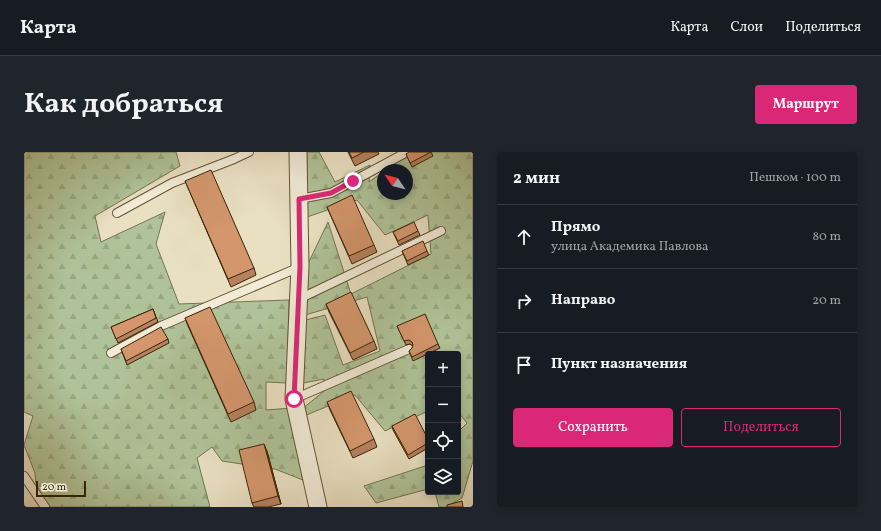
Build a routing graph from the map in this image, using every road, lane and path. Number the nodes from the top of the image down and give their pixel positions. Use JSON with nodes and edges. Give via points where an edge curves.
{"nodes":[{"id":1,"x":249,"y":152,"type":"edge"},
{"id":2,"x":298,"y":152,"type":"edge"},
{"id":3,"x":407,"y":152,"type":"edge"},
{"id":4,"x":299,"y":199,"type":"junction"},
{"id":5,"x":117,"y":213,"type":"dead end"},
{"id":6,"x":441,"y":231,"type":"dead end"},
{"id":7,"x":300,"y":267,"type":"junction"},
{"id":8,"x":299,"y":299,"type":"junction"},
{"id":9,"x":409,"y":349,"type":"edge"},
{"id":10,"x":111,"y":352,"type":"dead end"},
{"id":11,"x":294,"y":399,"type":"junction"},
{"id":12,"x":24,"y":476,"type":"edge"},
{"id":13,"x":44,"y":507,"type":"edge"},
{"id":14,"x":318,"y":507,"type":"edge"}],
"edges":[{"from":1,"to":5,"type":"lane","via":[[172,183]]},
{"from":2,"to":4,"type":"street"},
{"from":3,"to":4,"type":"lane","via":[[331,193]]},
{"from":4,"to":7,"type":"street"},
{"from":6,"to":8,"type":"lane"},
{"from":7,"to":8,"type":"street"},
{"from":7,"to":10,"type":"lane","via":[[161,326]]},
{"from":8,"to":11,"type":"street"},
{"from":9,"to":11,"type":"lane"},
{"from":11,"to":14,"type":"street"},
{"from":12,"to":13,"type":"lane"}]}
